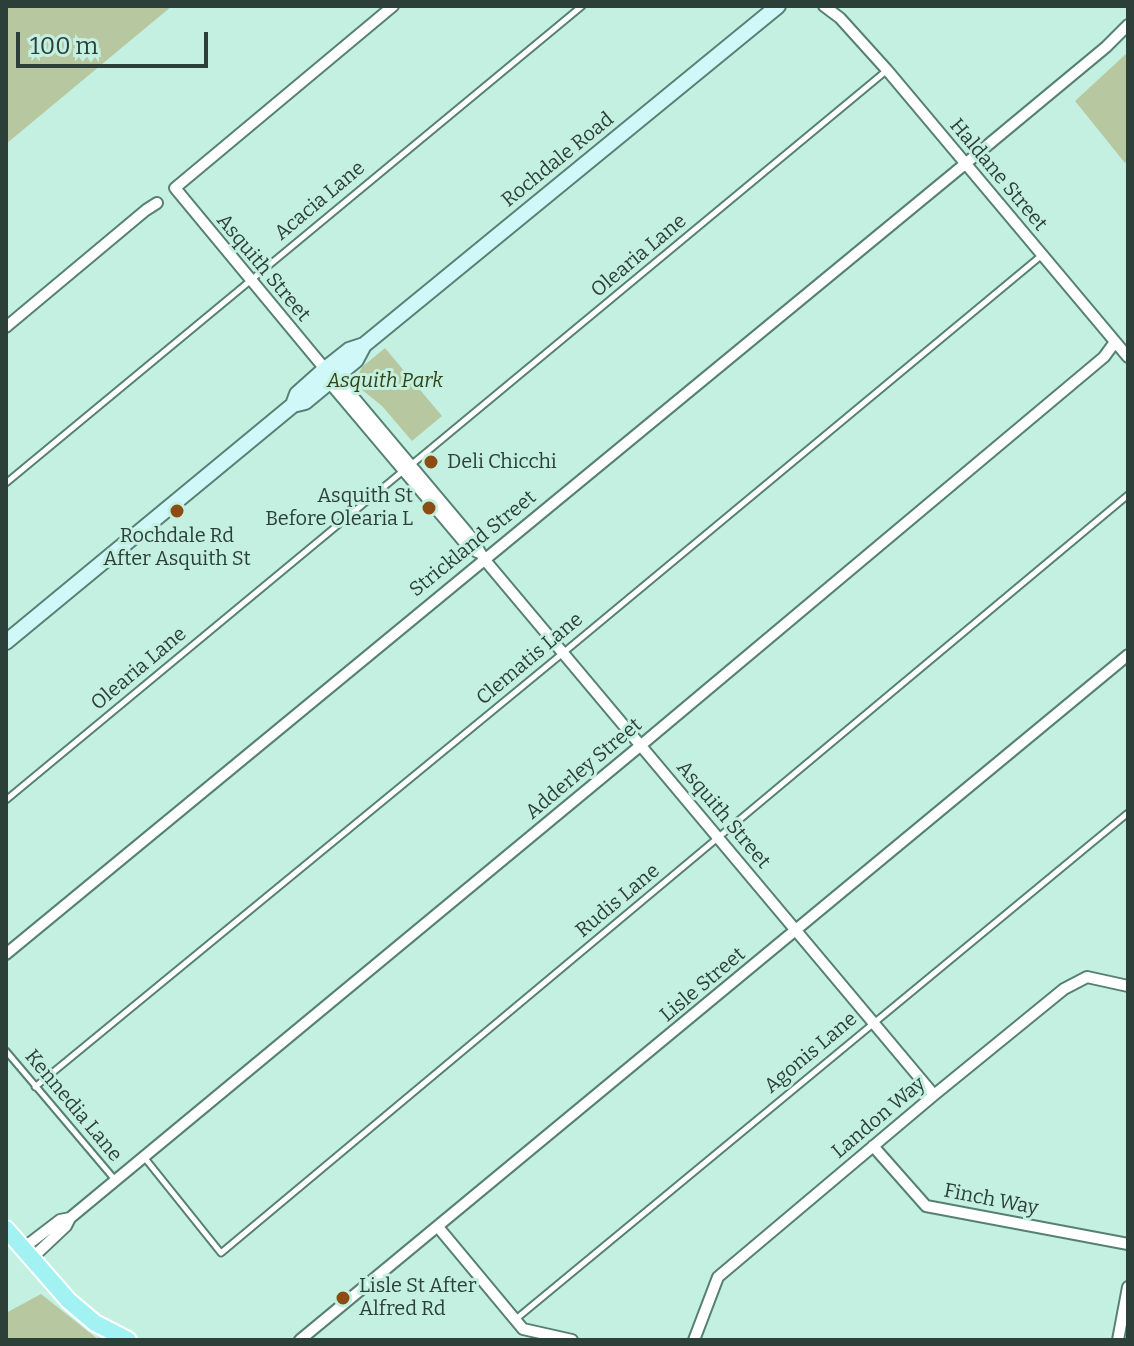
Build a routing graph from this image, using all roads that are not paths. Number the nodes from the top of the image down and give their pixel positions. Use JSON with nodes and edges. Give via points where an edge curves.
{"nodes":[{"id":1,"x":393,"y":6,"type":"edge"},
{"id":2,"x":582,"y":6,"type":"edge"},
{"id":3,"x":777,"y":6,"type":"edge"},
{"id":4,"x":824,"y":6,"type":"edge"},
{"id":5,"x":834,"y":6,"type":"edge"},
{"id":6,"x":840,"y":18,"type":"junction"},
{"id":7,"x":1128,"y":25,"type":"edge"},
{"id":8,"x":887,"y":70,"type":"junction"},
{"id":9,"x":965,"y":164,"type":"junction"},
{"id":10,"x":157,"y":203,"type":"dead end"},
{"id":11,"x":1042,"y":255,"type":"junction"},
{"id":12,"x":250,"y":280,"type":"junction"},
{"id":13,"x":6,"y":327,"type":"edge"},
{"id":14,"x":1115,"y":342,"type":"junction"},
{"id":15,"x":1128,"y":357,"type":"edge"},
{"id":16,"x":330,"y":376,"type":"junction"},
{"id":17,"x":408,"y":468,"type":"junction"},
{"id":18,"x":6,"y":483,"type":"edge"},
{"id":19,"x":1128,"y":495,"type":"edge"},
{"id":20,"x":484,"y":559,"type":"junction"},
{"id":21,"x":6,"y":642,"type":"edge"},
{"id":22,"x":563,"y":653,"type":"junction"},
{"id":23,"x":1128,"y":655,"type":"edge"},
{"id":24,"x":640,"y":746,"type":"junction"},
{"id":25,"x":6,"y":800,"type":"edge"},
{"id":26,"x":1128,"y":813,"type":"edge"},
{"id":27,"x":718,"y":838,"type":"junction"},
{"id":28,"x":797,"y":930,"type":"junction"},
{"id":29,"x":6,"y":954,"type":"edge"},
{"id":30,"x":1128,"y":986,"type":"edge"},
{"id":31,"x":873,"y":1022,"type":"junction"},
{"id":32,"x":6,"y":1051,"type":"edge"},
{"id":33,"x":35,"y":1087,"type":"junction"},
{"id":34,"x":934,"y":1095,"type":"junction"},
{"id":35,"x":873,"y":1146,"type":"junction"},
{"id":36,"x":144,"y":1157,"type":"junction"},
{"id":37,"x":116,"y":1181,"type":"junction"},
{"id":38,"x":438,"y":1227,"type":"junction"},
{"id":39,"x":6,"y":1229,"type":"edge"},
{"id":40,"x":1128,"y":1244,"type":"edge"},
{"id":41,"x":26,"y":1254,"type":"junction"},
{"id":42,"x":1128,"y":1287,"type":"edge"},
{"id":43,"x":516,"y":1319,"type":"junction"},
{"id":44,"x":128,"y":1340,"type":"edge"},
{"id":45,"x":300,"y":1340,"type":"edge"},
{"id":46,"x":572,"y":1340,"type":"edge"},
{"id":47,"x":694,"y":1340,"type":"edge"},
{"id":48,"x":1118,"y":1340,"type":"edge"}],
"edges":[{"from":1,"to":12,"type":"street","name":"Asquith Street","via":[[175,188]]},
{"from":2,"to":12,"type":"lane","name":"Acacia Lane"},
{"from":3,"to":16,"type":"main road","name":"Rochdale Road","via":[[364,345],[356,360]]},
{"from":4,"to":6,"type":"street","name":"Haldane Street"},
{"from":5,"to":6,"type":"street","name":"Haldane Street"},
{"from":6,"to":8,"type":"street","name":"Haldane Street"},
{"from":7,"to":9,"type":"street","name":"Strickland Street"},
{"from":8,"to":9,"type":"street","name":"Haldane Street"},
{"from":8,"to":17,"type":"lane","name":"Olearia Lane"},
{"from":9,"to":11,"type":"street","name":"Haldane Street"},
{"from":9,"to":20,"type":"street","name":"Strickland Street"},
{"from":10,"to":13,"type":"street"},
{"from":11,"to":14,"type":"street","name":"Haldane Street"},
{"from":11,"to":22,"type":"lane","name":"Clematis Lane"},
{"from":12,"to":16,"type":"street","name":"Asquith Street"},
{"from":12,"to":18,"type":"lane","name":"Acacia Lane"},
{"from":14,"to":15,"type":"street","name":"Haldane Street"},
{"from":14,"to":24,"type":"street","name":"Adderley Street","via":[[1104,357]]},
{"from":16,"to":17,"type":"street","name":"Asquith Street"},
{"from":16,"to":21,"type":"main road","name":"Rochdale Road","via":[[305,402],[293,405]]},
{"from":17,"to":20,"type":"street","name":"Asquith Street","via":[[464,542]]},
{"from":17,"to":25,"type":"lane","name":"Olearia Lane"},
{"from":19,"to":27,"type":"lane","name":"Rudis Lane"},
{"from":20,"to":22,"type":"street","name":"Asquith Street"},
{"from":20,"to":29,"type":"street","name":"Strickland Street"},
{"from":22,"to":24,"type":"street","name":"Asquith Street"},
{"from":22,"to":33,"type":"lane","name":"Clematis Lane"},
{"from":23,"to":28,"type":"street","name":"Lisle Street"},
{"from":24,"to":27,"type":"street","name":"Asquith Street"},
{"from":24,"to":36,"type":"street","name":"Adderley Street"},
{"from":26,"to":31,"type":"lane","name":"Agonis Lane"},
{"from":27,"to":28,"type":"street","name":"Asquith Street"},
{"from":27,"to":36,"type":"lane","name":"Rudis Lane","via":[[221,1253]]},
{"from":28,"to":31,"type":"street","name":"Asquith Street"},
{"from":28,"to":38,"type":"street","name":"Lisle Street"},
{"from":30,"to":34,"type":"street","name":"Landon Way","via":[[1087,977],[1064,989]]},
{"from":31,"to":34,"type":"street","name":"Asquith Street"},
{"from":31,"to":43,"type":"lane","name":"Agonis Lane"},
{"from":32,"to":33,"type":"lane","name":"Kennedia Lane"},
{"from":33,"to":37,"type":"lane","name":"Kennedia Lane"},
{"from":34,"to":35,"type":"street","name":"Landon Way"},
{"from":35,"to":40,"type":"street","name":"Finch Way","via":[[926,1206]]},
{"from":35,"to":47,"type":"street","name":"Landon Way","via":[[718,1277]]},
{"from":36,"to":37,"type":"street","name":"Adderley Street"},
{"from":37,"to":41,"type":"street","name":"Adderley Street"},
{"from":38,"to":43,"type":"street"},
{"from":38,"to":45,"type":"street","name":"Lisle Street"},
{"from":39,"to":41,"type":"main road"},
{"from":41,"to":44,"type":"main road","via":[[87,1317]]},
{"from":42,"to":48,"type":"street"},
{"from":43,"to":46,"type":"street","via":[[523,1329]]}]}
